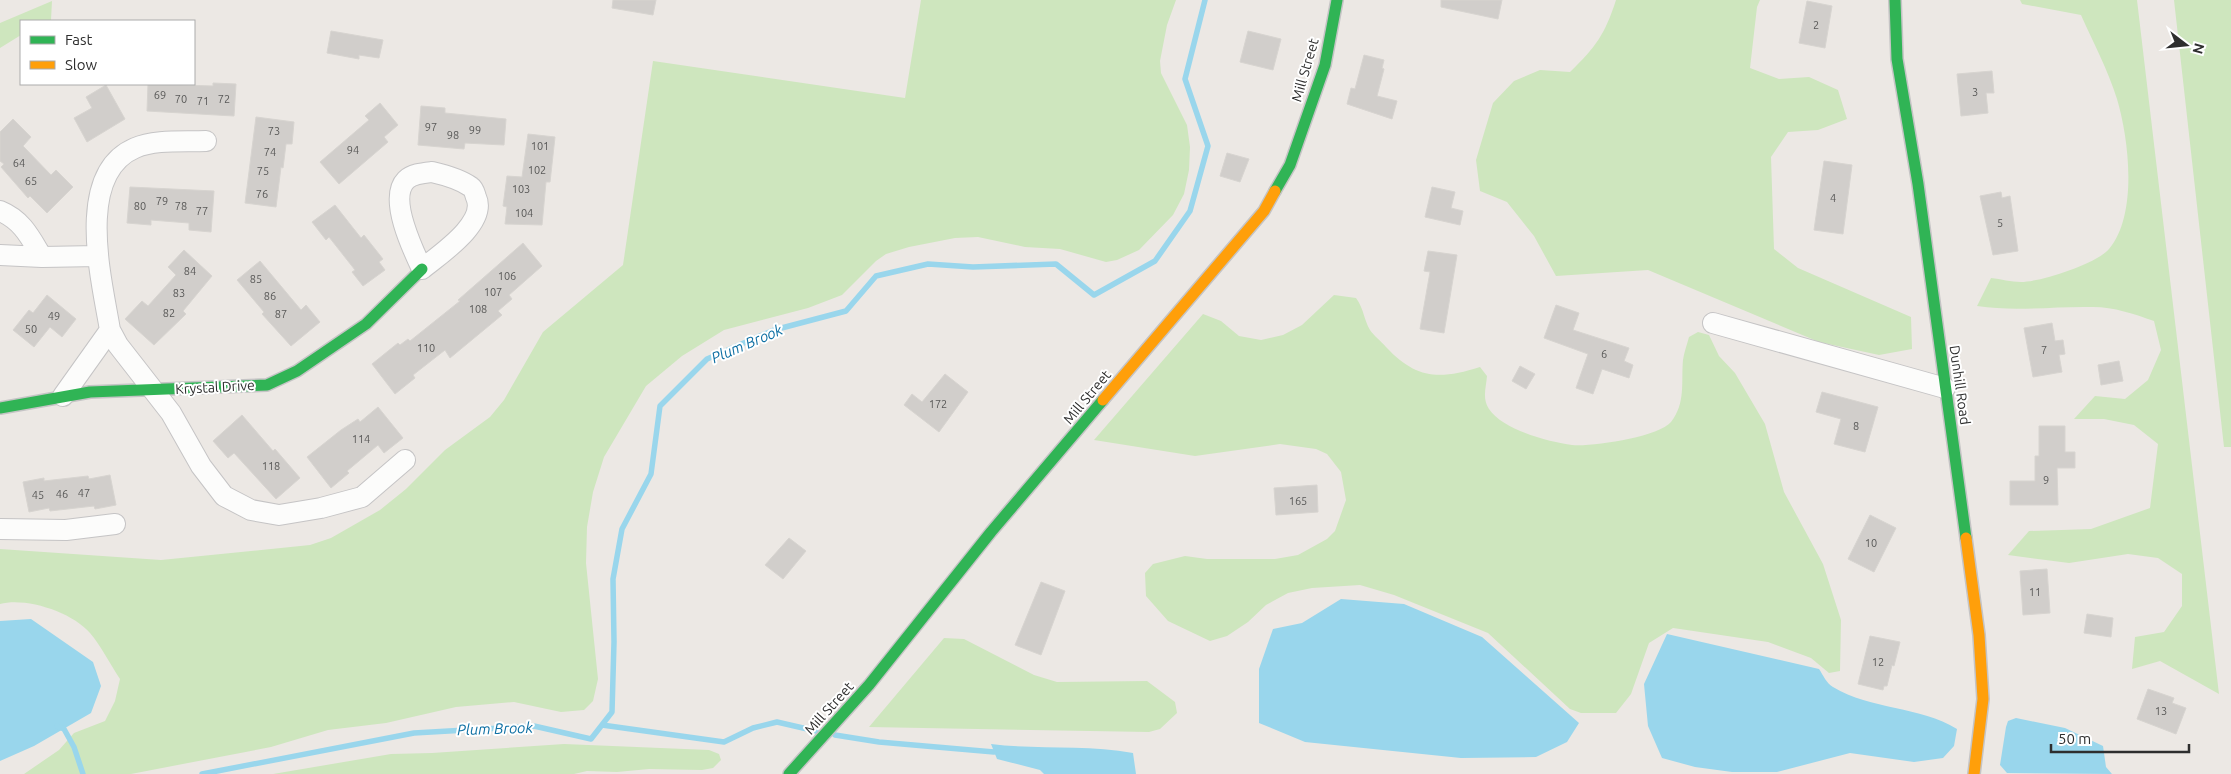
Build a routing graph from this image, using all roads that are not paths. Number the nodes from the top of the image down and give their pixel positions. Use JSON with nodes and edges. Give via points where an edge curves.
{"nodes":[{"id":1,"x":1337,"y":0,"type":"edge"},
{"id":2,"x":1895,"y":0,"type":"edge"},
{"id":3,"x":206,"y":141,"type":"dead end"},
{"id":4,"x":0,"y":211,"type":"edge"},
{"id":5,"x":0,"y":255,"type":"edge"},
{"id":6,"x":42,"y":256,"type":"junction"},
{"id":7,"x":98,"y":256,"type":"junction"},
{"id":8,"x":422,"y":269,"type":"junction"},
{"id":9,"x":1713,"y":323,"type":"dead end"},
{"id":10,"x":110,"y":330,"type":"junction"},
{"id":11,"x":1945,"y":388,"type":"junction"},
{"id":12,"x":152,"y":390,"type":"junction"},
{"id":13,"x":62,"y":396,"type":"junction"},
{"id":14,"x":0,"y":408,"type":"edge"},
{"id":15,"x":405,"y":460,"type":"dead end"},
{"id":16,"x":115,"y":524,"type":"dead end"},
{"id":17,"x":0,"y":529,"type":"edge"},
{"id":18,"x":792,"y":771,"type":"edge"},
{"id":19,"x":1974,"y":774,"type":"edge"}],
"edges":[{"from":1,"to":18,"type":"street","name":"Mill Street","via":[[1322,73],[1290,165],[1264,211],[992,532],[869,685]]},
{"from":2,"to":11,"type":"street","name":"Dunhill Road","via":[[1897,60],[1918,184]]},
{"from":3,"to":7,"type":"street","via":[[136,147],[117,158],[106,175],[96,220]]},
{"from":4,"to":6,"type":"street","via":[[12,216],[26,229]]},
{"from":5,"to":6,"type":"street"},
{"from":6,"to":7,"type":"street"},
{"from":7,"to":10,"type":"street"},
{"from":8,"to":8,"type":"street","name":"Krystal Drive","via":[[466,232],[479,203],[472,188],[452,177],[432,172],[415,175],[405,181],[398,194],[406,237]]},
{"from":8,"to":12,"type":"street","name":"Krystal Drive","via":[[366,324],[297,371],[274,382],[267,385]]},
{"from":9,"to":11,"type":"street"},
{"from":10,"to":12,"type":"street"},
{"from":10,"to":13,"type":"street"},
{"from":11,"to":19,"type":"street","name":"Dunhill Road","via":[[1979,635],[1982,699]]},
{"from":12,"to":13,"type":"street","name":"Krystal Drive"},
{"from":12,"to":15,"type":"street","via":[[171,413],[201,466],[224,496],[252,510],[280,515],[362,497]]},
{"from":13,"to":14,"type":"street","name":"Krystal Drive"},
{"from":16,"to":17,"type":"street","via":[[66,530]]}]}
